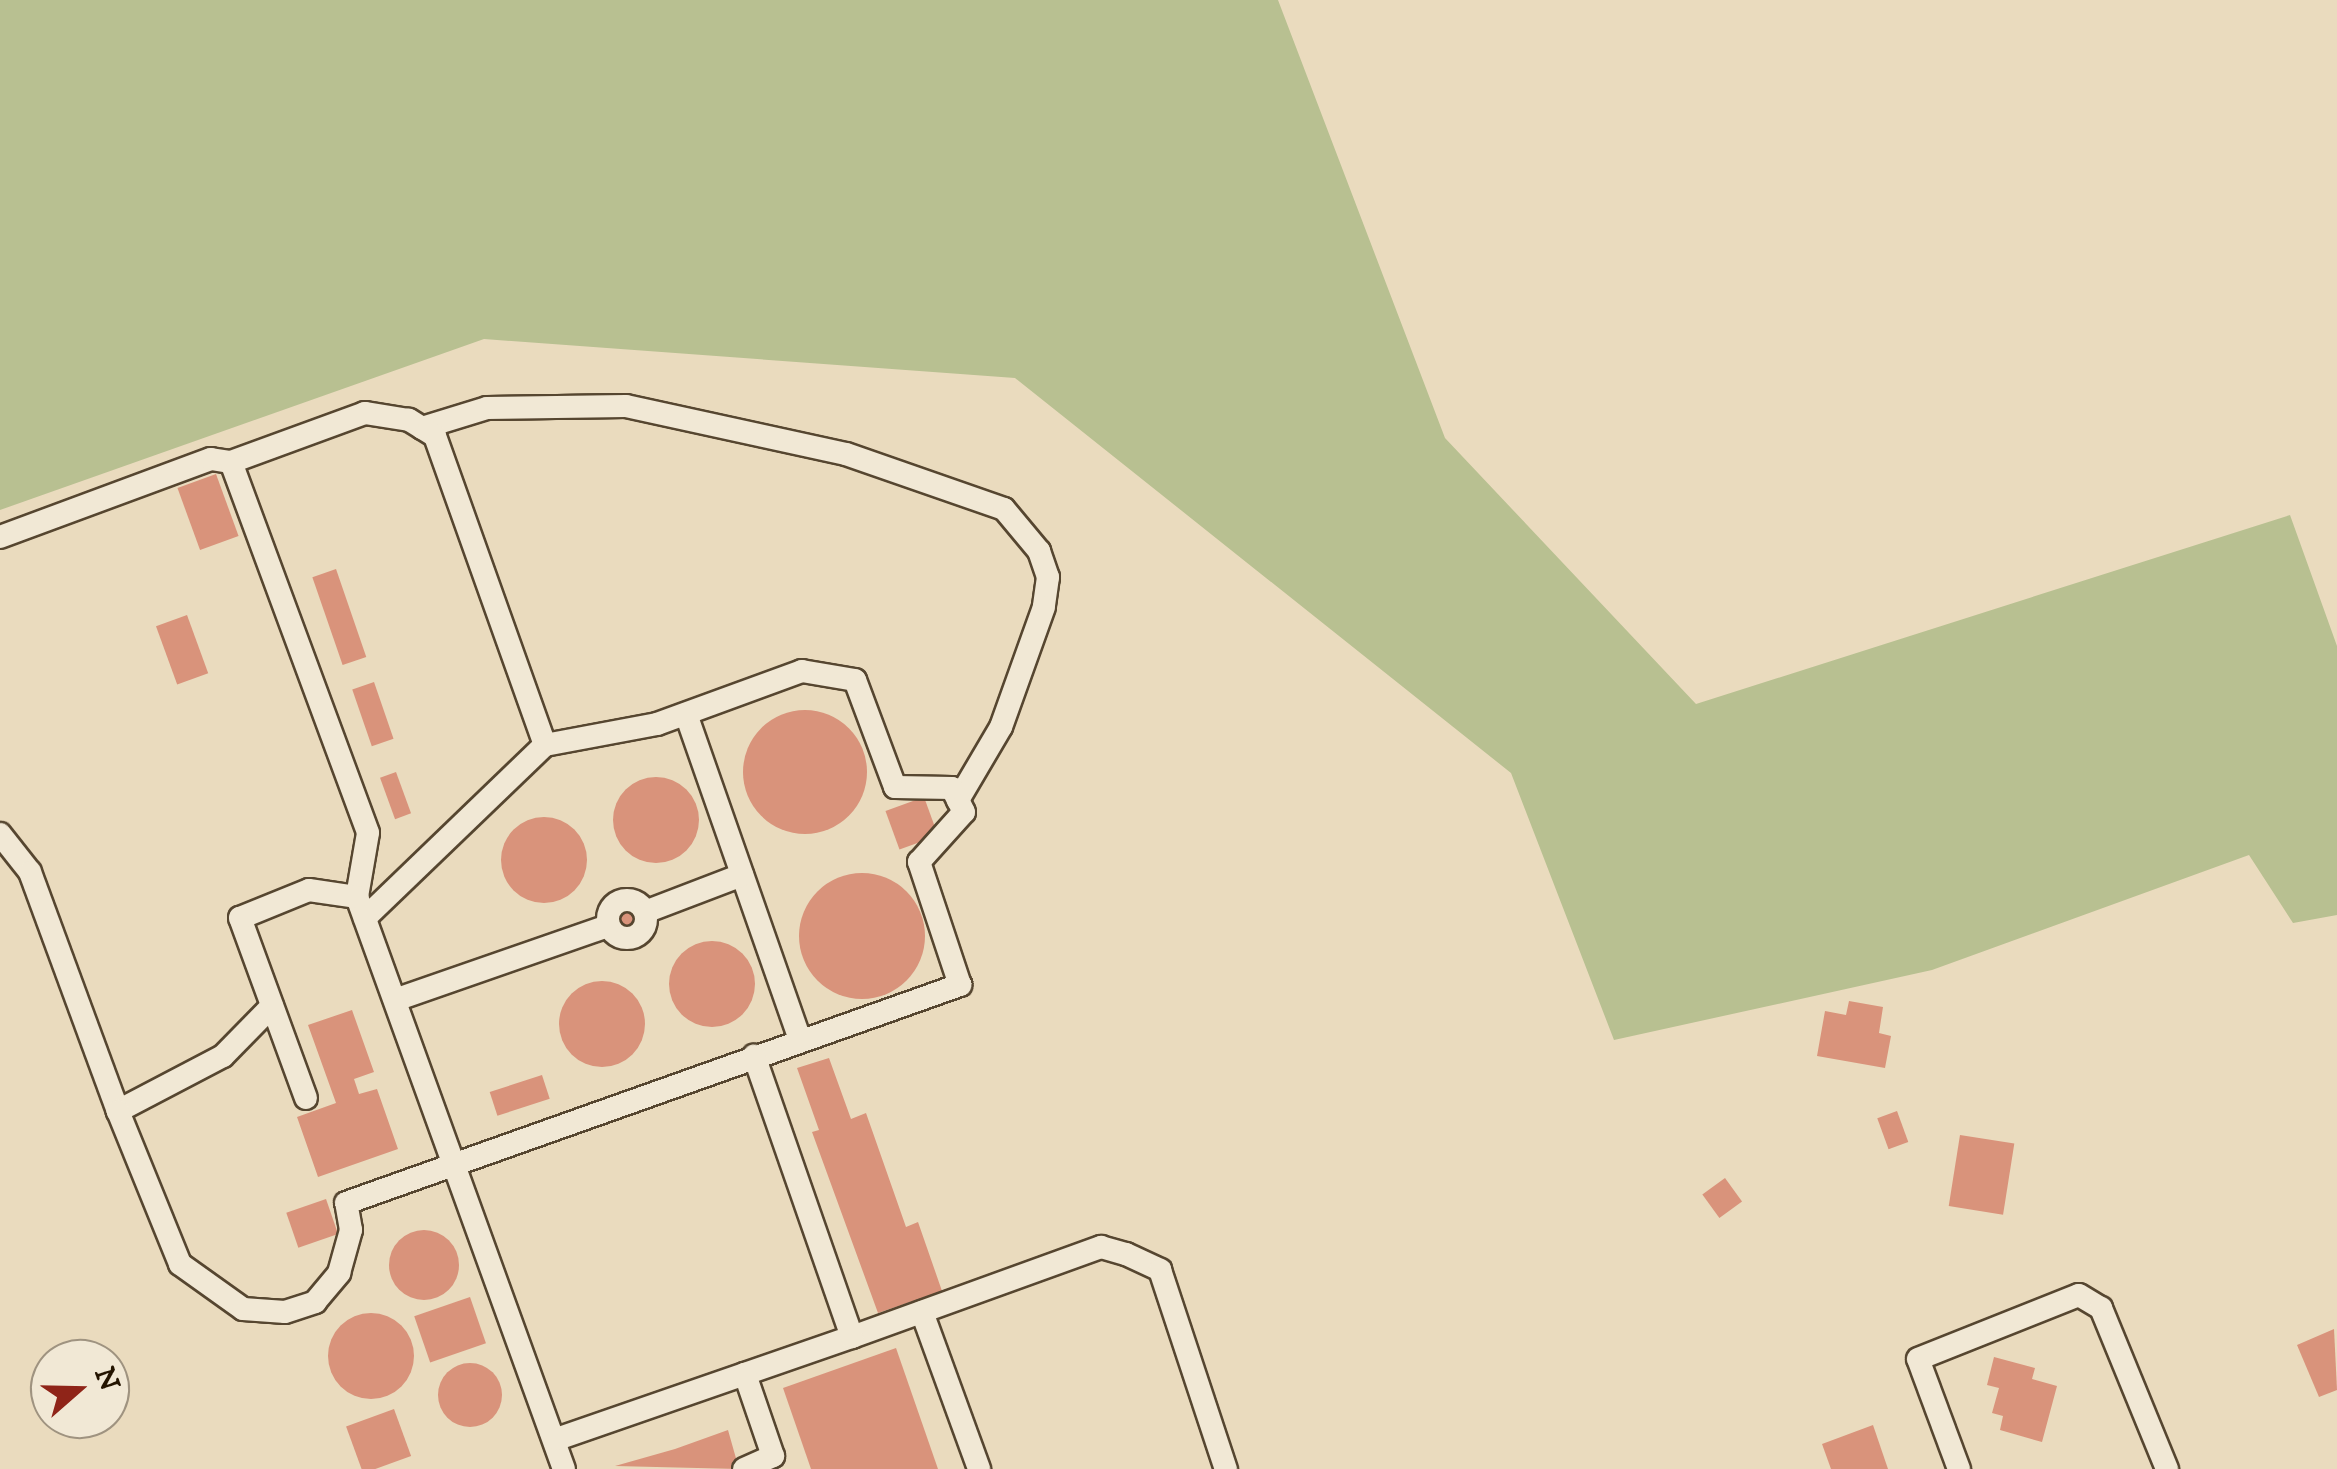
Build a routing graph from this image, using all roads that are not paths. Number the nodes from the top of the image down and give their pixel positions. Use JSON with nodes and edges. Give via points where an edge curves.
{"nodes":[{"id":1,"x":422,"y":428,"type":"junction"},
{"id":2,"x":232,"y":462,"type":"junction"},
{"id":3,"x":0,"y":537,"type":"edge"},
{"id":4,"x":686,"y":714,"type":"junction"},
{"id":5,"x":545,"y":745,"type":"junction"},
{"id":6,"x":958,"y":800,"type":"junction"},
{"id":7,"x":0,"y":834,"type":"edge"},
{"id":8,"x":742,"y":875,"type":"junction"},
{"id":9,"x":361,"y":907,"type":"junction"},
{"id":10,"x":396,"y":1000,"type":"junction"},
{"id":11,"x":272,"y":1006,"type":"junction"},
{"id":12,"x":800,"y":1039,"type":"junction"},
{"id":13,"x":754,"y":1056,"type":"junction"},
{"id":14,"x":306,"y":1098,"type":"dead end"},
{"id":15,"x":118,"y":1111,"type":"junction"},
{"id":16,"x":456,"y":1164,"type":"junction"},
{"id":17,"x":922,"y":1312,"type":"junction"},
{"id":18,"x":852,"y":1337,"type":"junction"},
{"id":19,"x":745,"y":1374,"type":"junction"},
{"id":20,"x":557,"y":1438,"type":"junction"},
{"id":21,"x":564,"y":1469,"type":"edge"},
{"id":22,"x":744,"y":1469,"type":"edge"},
{"id":23,"x":979,"y":1469,"type":"edge"},
{"id":24,"x":1226,"y":1469,"type":"edge"},
{"id":25,"x":1958,"y":1469,"type":"edge"},
{"id":26,"x":2167,"y":1469,"type":"edge"}],
"edges":[{"from":1,"to":2,"type":"lane","via":[[366,413]]},
{"from":1,"to":5,"type":"lane","via":[[435,436]]},
{"from":1,"to":6,"type":"lane","via":[[488,408],[626,406],[846,454],[1004,509],[1039,550],[1048,576],[1044,607],[1002,727]]},
{"from":2,"to":3,"type":"lane","via":[[210,459]]},
{"from":2,"to":9,"type":"lane","via":[[368,833]]},
{"from":4,"to":5,"type":"lane"},
{"from":4,"to":6,"type":"lane","via":[[802,671],[855,680],[895,786],[952,788]]},
{"from":4,"to":8,"type":"lane"},
{"from":5,"to":9,"type":"lane"},
{"from":6,"to":12,"type":"lane","via":[[964,812],[919,862],[960,985]]},
{"from":7,"to":15,"type":"lane","via":[[30,872]]},
{"from":8,"to":10,"type":"lane","via":[[645,912],[634,901],[620,901],[609,911],[608,926]]},
{"from":8,"to":12,"type":"lane"},
{"from":9,"to":10,"type":"lane"},
{"from":9,"to":11,"type":"lane","via":[[309,890],[240,918]]},
{"from":10,"to":16,"type":"lane"},
{"from":11,"to":14,"type":"lane"},
{"from":11,"to":15,"type":"lane","via":[[224,1056]]},
{"from":12,"to":13,"type":"lane"},
{"from":13,"to":16,"type":"lane"},
{"from":13,"to":18,"type":"lane"},
{"from":15,"to":16,"type":"lane","via":[[180,1264],[242,1309],[285,1312],[315,1302],[338,1273],[351,1230],[346,1203]]},
{"from":16,"to":20,"type":"lane"},
{"from":17,"to":18,"type":"lane"},
{"from":17,"to":23,"type":"lane"},
{"from":17,"to":24,"type":"lane","via":[[1101,1246],[1160,1270]]},
{"from":18,"to":19,"type":"lane"},
{"from":19,"to":20,"type":"lane"},
{"from":19,"to":22,"type":"lane","via":[[773,1456]]},
{"from":20,"to":21,"type":"lane"},
{"from":25,"to":26,"type":"lane","via":[[1918,1358],[2079,1295],[2102,1308]]}]}
